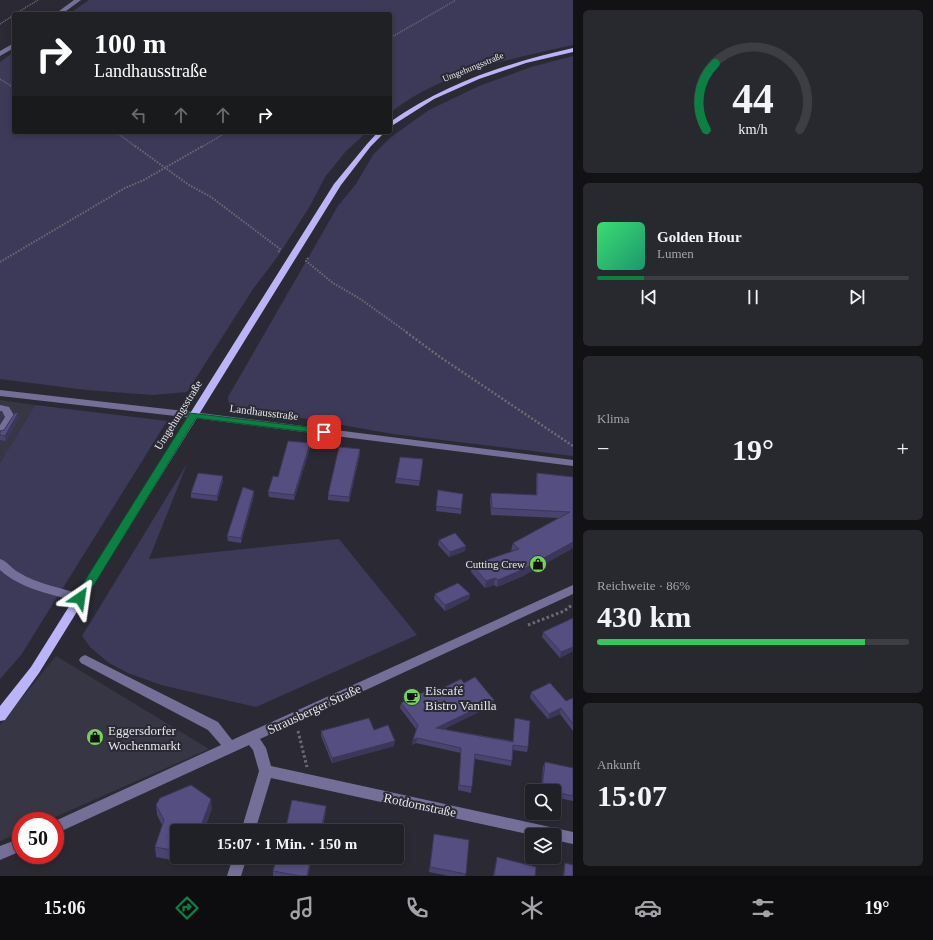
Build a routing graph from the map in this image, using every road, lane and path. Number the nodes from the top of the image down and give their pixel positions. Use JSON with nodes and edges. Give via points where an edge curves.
{"nodes":[{"id":1,"x":38,"y":0,"type":"edge"},
{"id":2,"x":78,"y":0,"type":"edge"},
{"id":3,"x":456,"y":0,"type":"edge"},
{"id":4,"x":30,"y":5,"type":"junction"},
{"id":5,"x":33,"y":5,"type":"dead end"},
{"id":6,"x":19,"y":12,"type":"joint"},
{"id":7,"x":23,"y":12,"type":"dead end"},
{"id":8,"x":61,"y":12,"type":"edge"},
{"id":9,"x":12,"y":16,"type":"edge"},
{"id":10,"x":5,"y":21,"type":"junction"},
{"id":11,"x":9,"y":21,"type":"dead end"},
{"id":12,"x":0,"y":24,"type":"edge"},
{"id":13,"x":392,"y":37,"type":"edge"},
{"id":14,"x":12,"y":46,"type":"edge"},
{"id":15,"x":573,"y":50,"type":"edge"},
{"id":16,"x":0,"y":54,"type":"edge"},
{"id":17,"x":0,"y":79,"type":"edge"},
{"id":18,"x":12,"y":87,"type":"edge"},
{"id":19,"x":392,"y":124,"type":"edge"},
{"id":20,"x":119,"y":134,"type":"edge"},
{"id":21,"x":223,"y":134,"type":"edge"},
{"id":22,"x":380,"y":134,"type":"edge"},
{"id":23,"x":165,"y":167,"type":"junction"},
{"id":24,"x":278,"y":253,"type":"dead end"},
{"id":25,"x":306,"y":261,"type":"dead end"},
{"id":26,"x":0,"y":262,"type":"edge"},
{"id":27,"x":0,"y":393,"type":"edge"},
{"id":28,"x":0,"y":408,"type":"edge"},
{"id":29,"x":193,"y":415,"type":"junction"},
{"id":30,"x":0,"y":432,"type":"edge"},
{"id":31,"x":573,"y":446,"type":"edge"},
{"id":32,"x":573,"y":463,"type":"edge"},
{"id":33,"x":0,"y":563,"type":"edge"},
{"id":34,"x":573,"y":589,"type":"edge"},
{"id":35,"x":80,"y":598,"type":"junction"},
{"id":36,"x":85,"y":660,"type":"dead end"},
{"id":37,"x":0,"y":716,"type":"edge"},
{"id":38,"x":298,"y":730,"type":"dead end"},
{"id":39,"x":252,"y":738,"type":"junction"},
{"id":40,"x":230,"y":747,"type":"junction"},
{"id":41,"x":266,"y":771,"type":"junction"},
{"id":42,"x":311,"y":781,"type":"junction"},
{"id":43,"x":64,"y":824,"type":"edge"},
{"id":44,"x":250,"y":824,"type":"edge"},
{"id":45,"x":573,"y":838,"type":"edge"},
{"id":46,"x":12,"y":848,"type":"edge"},
{"id":47,"x":0,"y":854,"type":"edge"},
{"id":48,"x":238,"y":864,"type":"edge"},
{"id":49,"x":234,"y":876,"type":"edge"}],
"edges":[{"from":1,"to":4,"type":"path"},
{"from":2,"to":8,"type":"street"},
{"from":3,"to":13,"type":"path"},
{"from":4,"to":5,"type":"path"},
{"from":4,"to":6,"type":"path"},
{"from":6,"to":7,"type":"path"},
{"from":9,"to":10,"type":"path"},
{"from":10,"to":11,"type":"path"},
{"from":10,"to":12,"type":"path"},
{"from":14,"to":16,"type":"street"},
{"from":15,"to":19,"type":"main road","name":"Umgehungsstraße","via":[[520,62],[472,78],[431,98]]},
{"from":17,"to":18,"type":"path"},
{"from":20,"to":23,"type":"path"},
{"from":21,"to":23,"type":"path"},
{"from":22,"to":29,"type":"main road","name":"Umgehungsstraße","via":[[338,184]]},
{"from":23,"to":24,"type":"path","via":[[211,197],[280,249]]},
{"from":23,"to":26,"type":"path"},
{"from":25,"to":31,"type":"path","via":[[333,283],[359,298],[440,357]]},
{"from":27,"to":29,"type":"street","name":"Landhausstraße"},
{"from":28,"to":30,"type":"street","via":[[6,409],[10,417]]},
{"from":29,"to":32,"type":"street","name":"Landhausstraße"},
{"from":29,"to":35,"type":"main road","name":"Umgehungsstraße"},
{"from":33,"to":35,"type":"street","via":[[13,575]]},
{"from":34,"to":39,"type":"street","name":"Strausberger Straße"},
{"from":35,"to":37,"type":"main road","name":"Umgehungsstraße","via":[[35,670]]},
{"from":36,"to":40,"type":"street","via":[[213,726]]},
{"from":38,"to":42,"type":"path"},
{"from":39,"to":40,"type":"street","name":"Strausberger Straße"},
{"from":39,"to":41,"type":"street","via":[[259,748]]},
{"from":40,"to":43,"type":"street","name":"Strausberger Straße"},
{"from":41,"to":42,"type":"street","name":"Rotdornstraße"},
{"from":41,"to":44,"type":"street"},
{"from":42,"to":45,"type":"street","name":"Rotdornstraße"},
{"from":46,"to":47,"type":"street"},
{"from":48,"to":49,"type":"street"}]}
